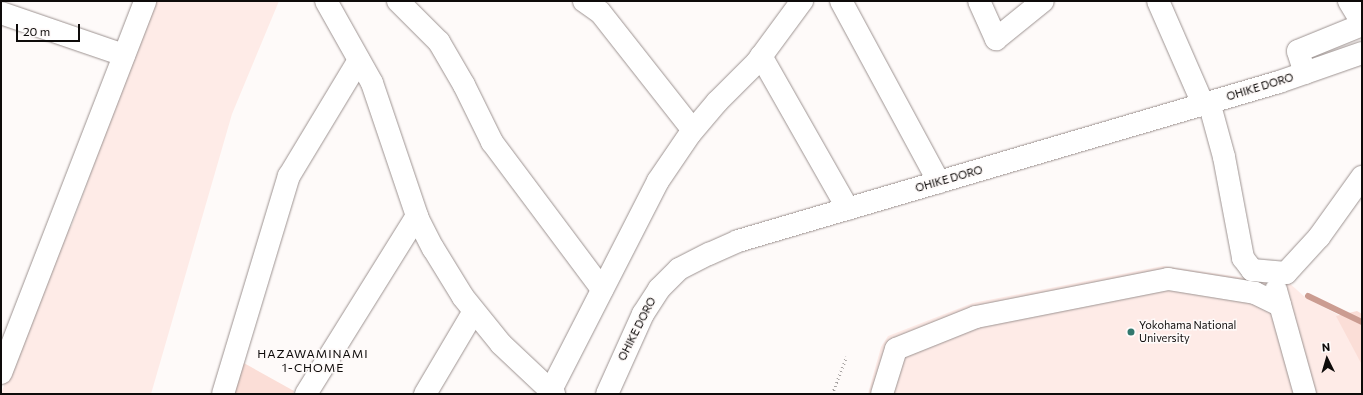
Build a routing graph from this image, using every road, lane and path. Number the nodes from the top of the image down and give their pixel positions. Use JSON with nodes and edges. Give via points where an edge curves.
{"nodes":[{"id":1,"x":145,"y":1,"type":"edge"},
{"id":2,"x":326,"y":1,"type":"edge"},
{"id":3,"x":398,"y":1,"type":"edge"},
{"id":4,"x":584,"y":1,"type":"edge"},
{"id":5,"x":802,"y":1,"type":"edge"},
{"id":6,"x":841,"y":1,"type":"edge"},
{"id":7,"x":979,"y":1,"type":"edge"},
{"id":8,"x":1043,"y":1,"type":"edge"},
{"id":9,"x":1158,"y":1,"type":"edge"},
{"id":10,"x":1349,"y":1,"type":"edge"},
{"id":11,"x":1,"y":13,"type":"edge"},
{"id":12,"x":1362,"y":24,"type":"edge"},
{"id":13,"x":1362,"y":53,"type":"edge"},
{"id":14,"x":124,"y":55,"type":"junction"},
{"id":15,"x":761,"y":56,"type":"junction"},
{"id":16,"x":359,"y":60,"type":"junction"},
{"id":17,"x":1305,"y":73,"type":"junction"},
{"id":18,"x":1206,"y":103,"type":"junction"},
{"id":19,"x":693,"y":130,"type":"junction"},
{"id":20,"x":1362,"y":177,"type":"edge"},
{"id":21,"x":939,"y":182,"type":"junction"},
{"id":22,"x":848,"y":209,"type":"junction"},
{"id":23,"x":417,"y":216,"type":"junction"},
{"id":24,"x":1270,"y":272,"type":"junction"},
{"id":25,"x":602,"y":289,"type":"junction"},
{"id":26,"x":1280,"y":305,"type":"junction"},
{"id":27,"x":474,"y":310,"type":"junction"},
{"id":28,"x":846,"y":357,"type":"dead end"},
{"id":29,"x":1,"y":373,"type":"edge"},
{"id":30,"x":552,"y":393,"type":"edge"},
{"id":31,"x":223,"y":394,"type":"edge"},
{"id":32,"x":306,"y":394,"type":"edge"},
{"id":33,"x":425,"y":394,"type":"edge"},
{"id":34,"x":607,"y":394,"type":"edge"},
{"id":35,"x":832,"y":394,"type":"edge"},
{"id":36,"x":882,"y":394,"type":"edge"},
{"id":37,"x":1305,"y":394,"type":"edge"}],
"edges":[{"from":1,"to":14,"type":"street"},
{"from":2,"to":16,"type":"street"},
{"from":3,"to":25,"type":"street","via":[[438,42],[464,85],[492,142]]},
{"from":4,"to":19,"type":"street","via":[[600,12]]},
{"from":5,"to":15,"type":"street"},
{"from":6,"to":21,"type":"street"},
{"from":7,"to":8,"type":"street","via":[[996,39]]},
{"from":9,"to":18,"type":"street"},
{"from":10,"to":12,"type":"street"},
{"from":11,"to":14,"type":"street"},
{"from":12,"to":17,"type":"street","via":[[1298,51]]},
{"from":13,"to":17,"type":"street","name":"OHIKE DORO"},
{"from":14,"to":29,"type":"street"},
{"from":15,"to":19,"type":"street"},
{"from":15,"to":22,"type":"street"},
{"from":16,"to":23,"type":"street","via":[[372,83]]},
{"from":16,"to":31,"type":"street","via":[[289,176]]},
{"from":17,"to":18,"type":"street","name":"OHIKE DORO"},
{"from":18,"to":21,"type":"street","name":"OHIKE DORO"},
{"from":18,"to":24,"type":"street","via":[[1224,157],[1243,258],[1252,270]]},
{"from":19,"to":25,"type":"street","via":[[658,181]]},
{"from":20,"to":24,"type":"street","via":[[1319,237],[1286,273]]},
{"from":21,"to":22,"type":"street","name":"OHIKE DORO"},
{"from":22,"to":34,"type":"street","name":"OHIKE DORO","via":[[738,241],[679,270],[659,289],[643,314]]},
{"from":23,"to":27,"type":"street","via":[[433,248]]},
{"from":23,"to":32,"type":"street"},
{"from":24,"to":26,"type":"street"},
{"from":25,"to":30,"type":"street"},
{"from":26,"to":36,"type":"street","via":[[1255,293],[1168,279],[976,317],[896,349]]},
{"from":26,"to":37,"type":"street"},
{"from":27,"to":30,"type":"street","via":[[501,344]]},
{"from":27,"to":33,"type":"street"},
{"from":28,"to":35,"type":"path"}]}
